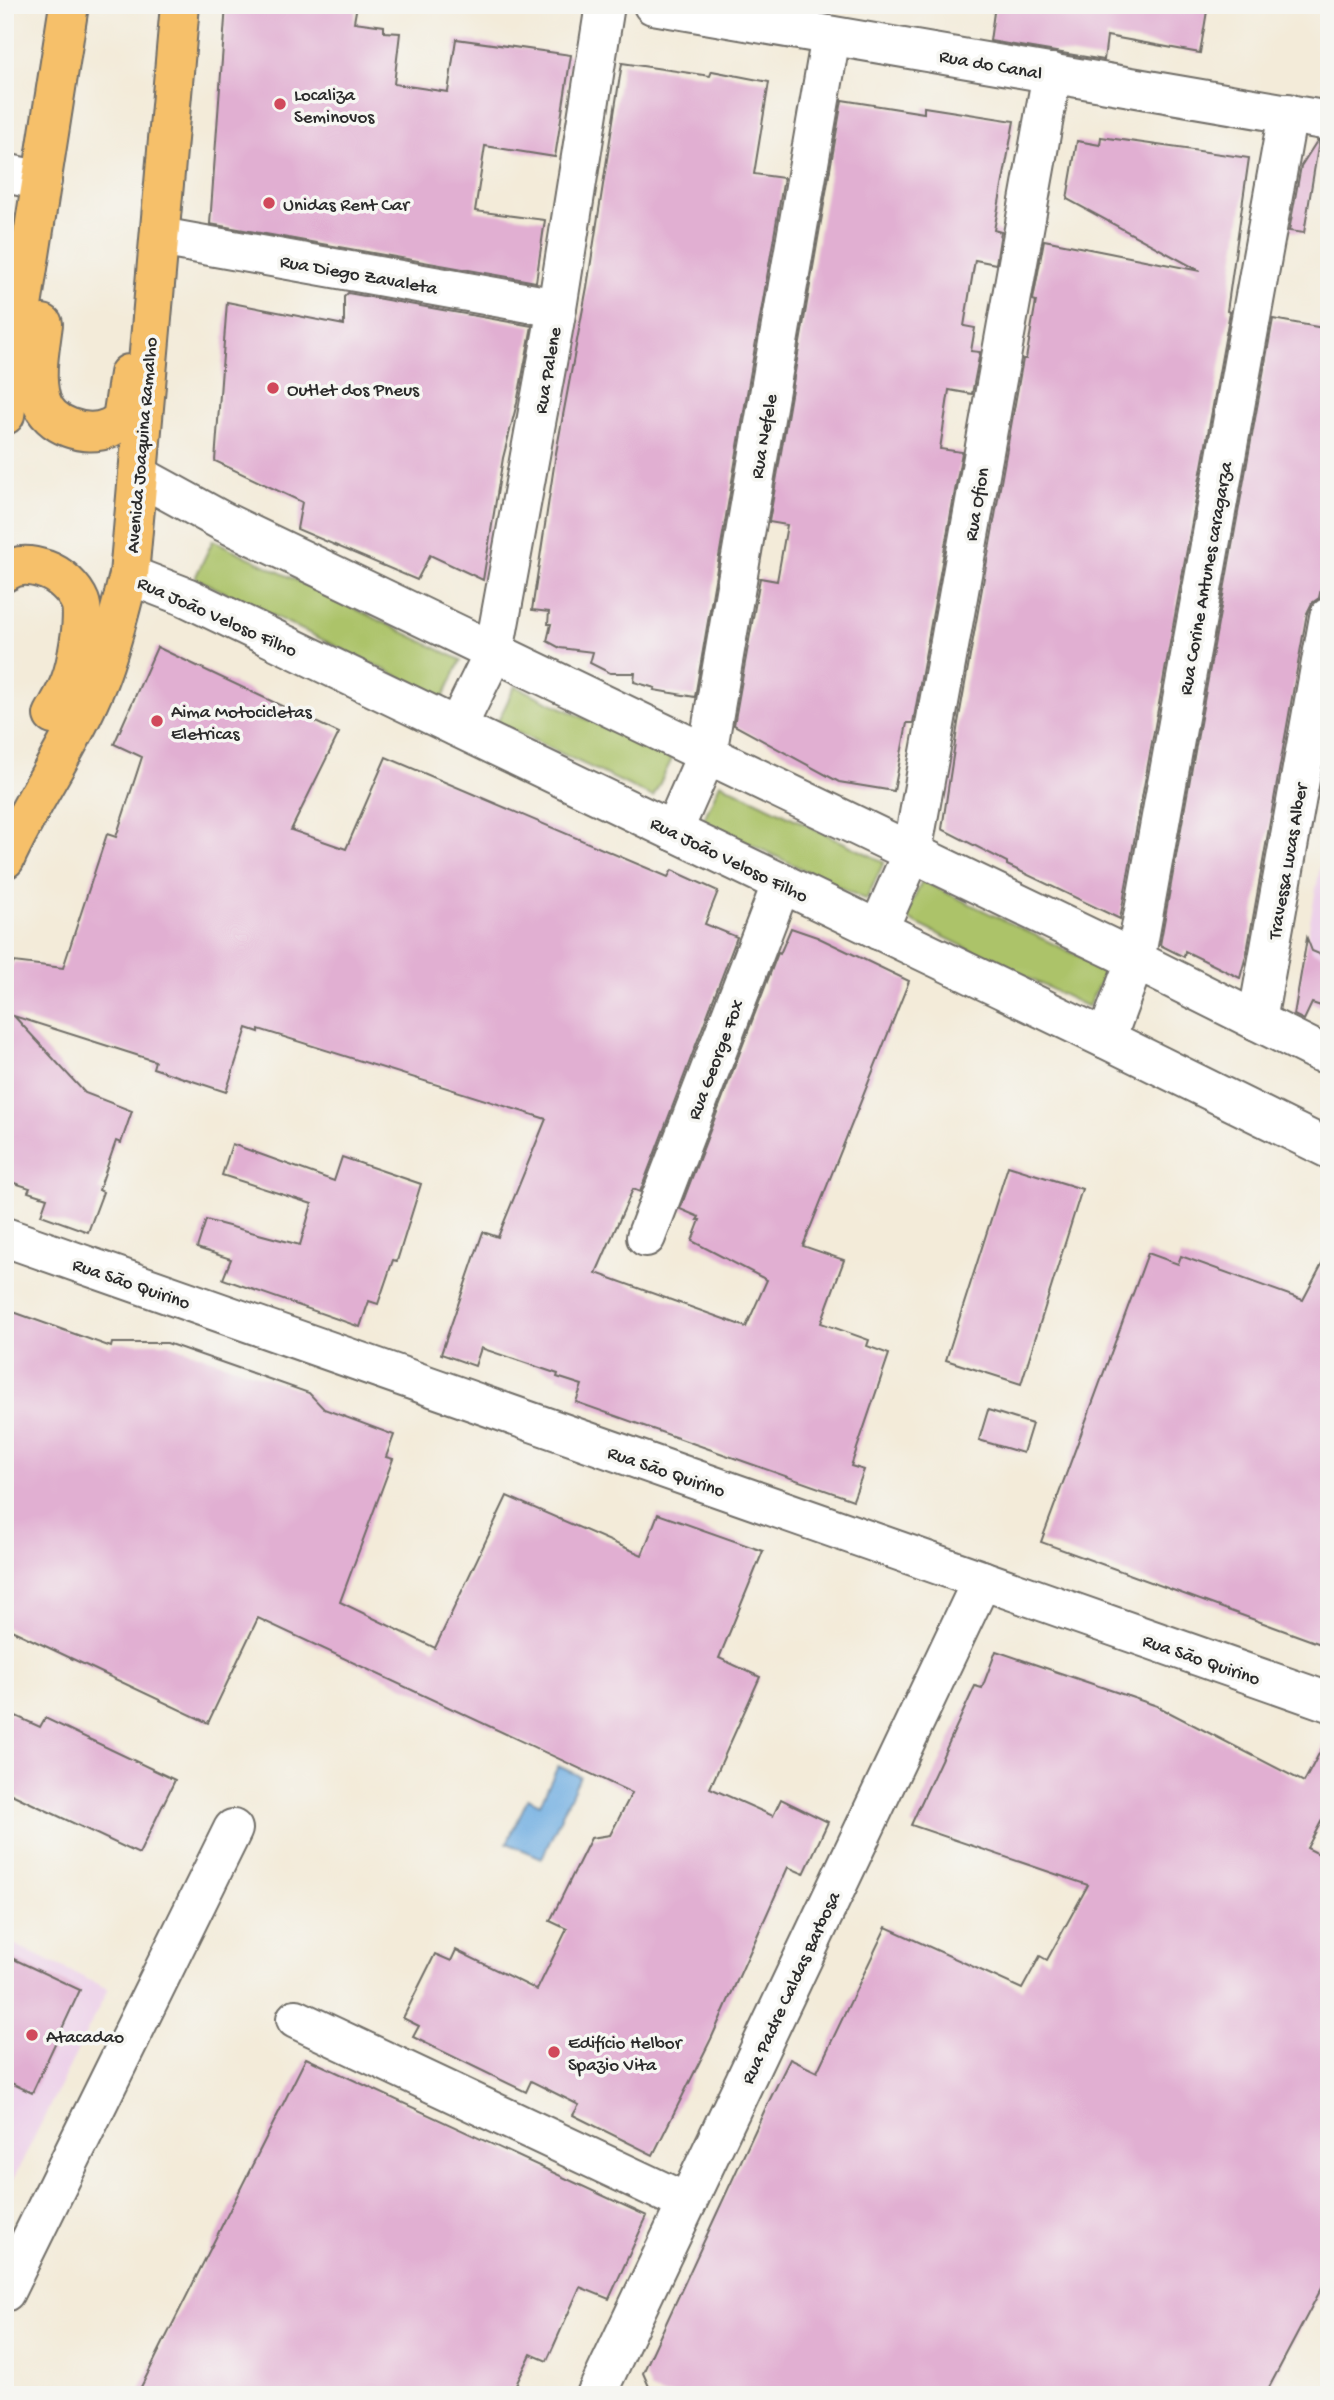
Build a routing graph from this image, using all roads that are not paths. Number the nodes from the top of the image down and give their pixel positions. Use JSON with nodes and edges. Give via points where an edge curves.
{"nodes":[{"id":1,"x":69,"y":5,"type":"edge"},
{"id":2,"x":180,"y":5,"type":"edge"},
{"id":3,"x":605,"y":5,"type":"edge"},
{"id":4,"x":653,"y":5,"type":"edge"},
{"id":5,"x":831,"y":36,"type":"junction"},
{"id":6,"x":1052,"y":74,"type":"junction"},
{"id":7,"x":1287,"y":113,"type":"junction"},
{"id":8,"x":1329,"y":121,"type":"edge"},
{"id":9,"x":5,"y":173,"type":"edge"},
{"id":10,"x":42,"y":181,"type":"junction"},
{"id":11,"x":35,"y":230,"type":"junction"},
{"id":12,"x":160,"y":237,"type":"junction"},
{"id":13,"x":557,"y":308,"type":"junction"},
{"id":14,"x":150,"y":334,"type":"junction"},
{"id":15,"x":5,"y":415,"type":"edge"},
{"id":16,"x":138,"y":475,"type":"junction"},
{"id":17,"x":5,"y":572,"type":"edge"},
{"id":18,"x":129,"y":575,"type":"junction"},
{"id":19,"x":1329,"y":617,"type":"edge"},
{"id":20,"x":494,"y":652,"type":"junction"},
{"id":21,"x":457,"y":727,"type":"junction"},
{"id":22,"x":707,"y":754,"type":"junction"},
{"id":23,"x":673,"y":831,"type":"junction"},
{"id":24,"x":12,"y":845,"type":"edge"},
{"id":25,"x":912,"y":853,"type":"junction"},
{"id":26,"x":782,"y":882,"type":"junction"},
{"id":27,"x":878,"y":930,"type":"junction"},
{"id":28,"x":1135,"y":961,"type":"junction"},
{"id":29,"x":1257,"y":1021,"type":"junction"},
{"id":30,"x":1106,"y":1039,"type":"junction"},
{"id":31,"x":1319,"y":1052,"type":"dead end"},
{"id":32,"x":1329,"y":1149,"type":"edge"},
{"id":33,"x":5,"y":1237,"type":"edge"},
{"id":34,"x":646,"y":1237,"type":"dead end"},
{"id":35,"x":982,"y":1580,"type":"junction"},
{"id":36,"x":1329,"y":1702,"type":"edge"},
{"id":37,"x":233,"y":1829,"type":"dead end"},
{"id":38,"x":296,"y":2020,"type":"dead end"},
{"id":39,"x":687,"y":2203,"type":"junction"},
{"id":40,"x":5,"y":2292,"type":"edge"},
{"id":41,"x":596,"y":2395,"type":"edge"}],
"edges":[{"from":1,"to":10,"type":"main road"},
{"from":2,"to":12,"type":"main road","name":"Avenida Joaquina Ramalho"},
{"from":3,"to":13,"type":"street","name":"Rua Palene"},
{"from":4,"to":5,"type":"street","name":"Rua do Canal"},
{"from":5,"to":6,"type":"street","name":"Rua do Canal"},
{"from":5,"to":22,"type":"street","name":"Rua Nefele"},
{"from":6,"to":7,"type":"street","name":"Rua do Canal"},
{"from":6,"to":25,"type":"street","name":"Rua Ofion"},
{"from":7,"to":8,"type":"street","name":"Rua do Canal"},
{"from":7,"to":28,"type":"street","name":"Rua Corine Antunes caragarza"},
{"from":9,"to":10,"type":"street"},
{"from":10,"to":11,"type":"main road"},
{"from":11,"to":14,"type":"main road","via":[[49,262],[39,378],[41,401],[50,415],[63,425],[87,432],[110,428],[122,419],[132,355]]},
{"from":11,"to":15,"type":"main road"},
{"from":12,"to":13,"type":"street","name":"Rua Diego Zavaleta"},
{"from":12,"to":14,"type":"main road","name":"Avenida Joaquina Ramalho"},
{"from":13,"to":20,"type":"street","name":"Rua Palene"},
{"from":14,"to":16,"type":"main road","name":"Avenida Joaquina Ramalho"},
{"from":16,"to":18,"type":"main road","name":"Avenida Joaquina Ramalho"},
{"from":16,"to":20,"type":"street","via":[[222,521]]},
{"from":17,"to":24,"type":"main road","via":[[29,565],[53,572],[81,603],[82,616],[71,681],[16,789]]},
{"from":18,"to":21,"type":"street","name":"Rua João Veloso Filho","via":[[186,597]]},
{"from":18,"to":24,"type":"main road","name":"Avenida Joaquina Ramalho","via":[[99,678]]},
{"from":19,"to":29,"type":"street","name":"Travessa Lucas Alber"},
{"from":20,"to":21,"type":"street","name":"Rua Palene"},
{"from":20,"to":22,"type":"street"},
{"from":21,"to":23,"type":"street","name":"Rua João Veloso Filho"},
{"from":22,"to":23,"type":"street","name":"Rua Nefele"},
{"from":22,"to":25,"type":"street"},
{"from":23,"to":26,"type":"street","name":"Rua João Veloso Filho"},
{"from":25,"to":27,"type":"street","name":"Rua Ofion"},
{"from":25,"to":28,"type":"street"},
{"from":26,"to":27,"type":"street","name":"Rua João Veloso Filho"},
{"from":26,"to":34,"type":"street","name":"Rua George Fox"},
{"from":27,"to":30,"type":"street","name":"Rua João Veloso Filho"},
{"from":28,"to":29,"type":"street"},
{"from":28,"to":30,"type":"street","name":"Rua Corine Antunes caragarza"},
{"from":29,"to":31,"type":"street"},
{"from":30,"to":32,"type":"street","name":"Rua João Veloso Filho"},
{"from":33,"to":35,"type":"street","name":"Rua São Quirino"},
{"from":35,"to":36,"type":"street","name":"Rua São Quirino"},
{"from":35,"to":39,"type":"street","name":"Rua Padre Caldas Barbosa"},
{"from":37,"to":40,"type":"street"},
{"from":38,"to":39,"type":"street"},
{"from":39,"to":41,"type":"street","name":"Rua Padre Caldas Barbosa"}]}
